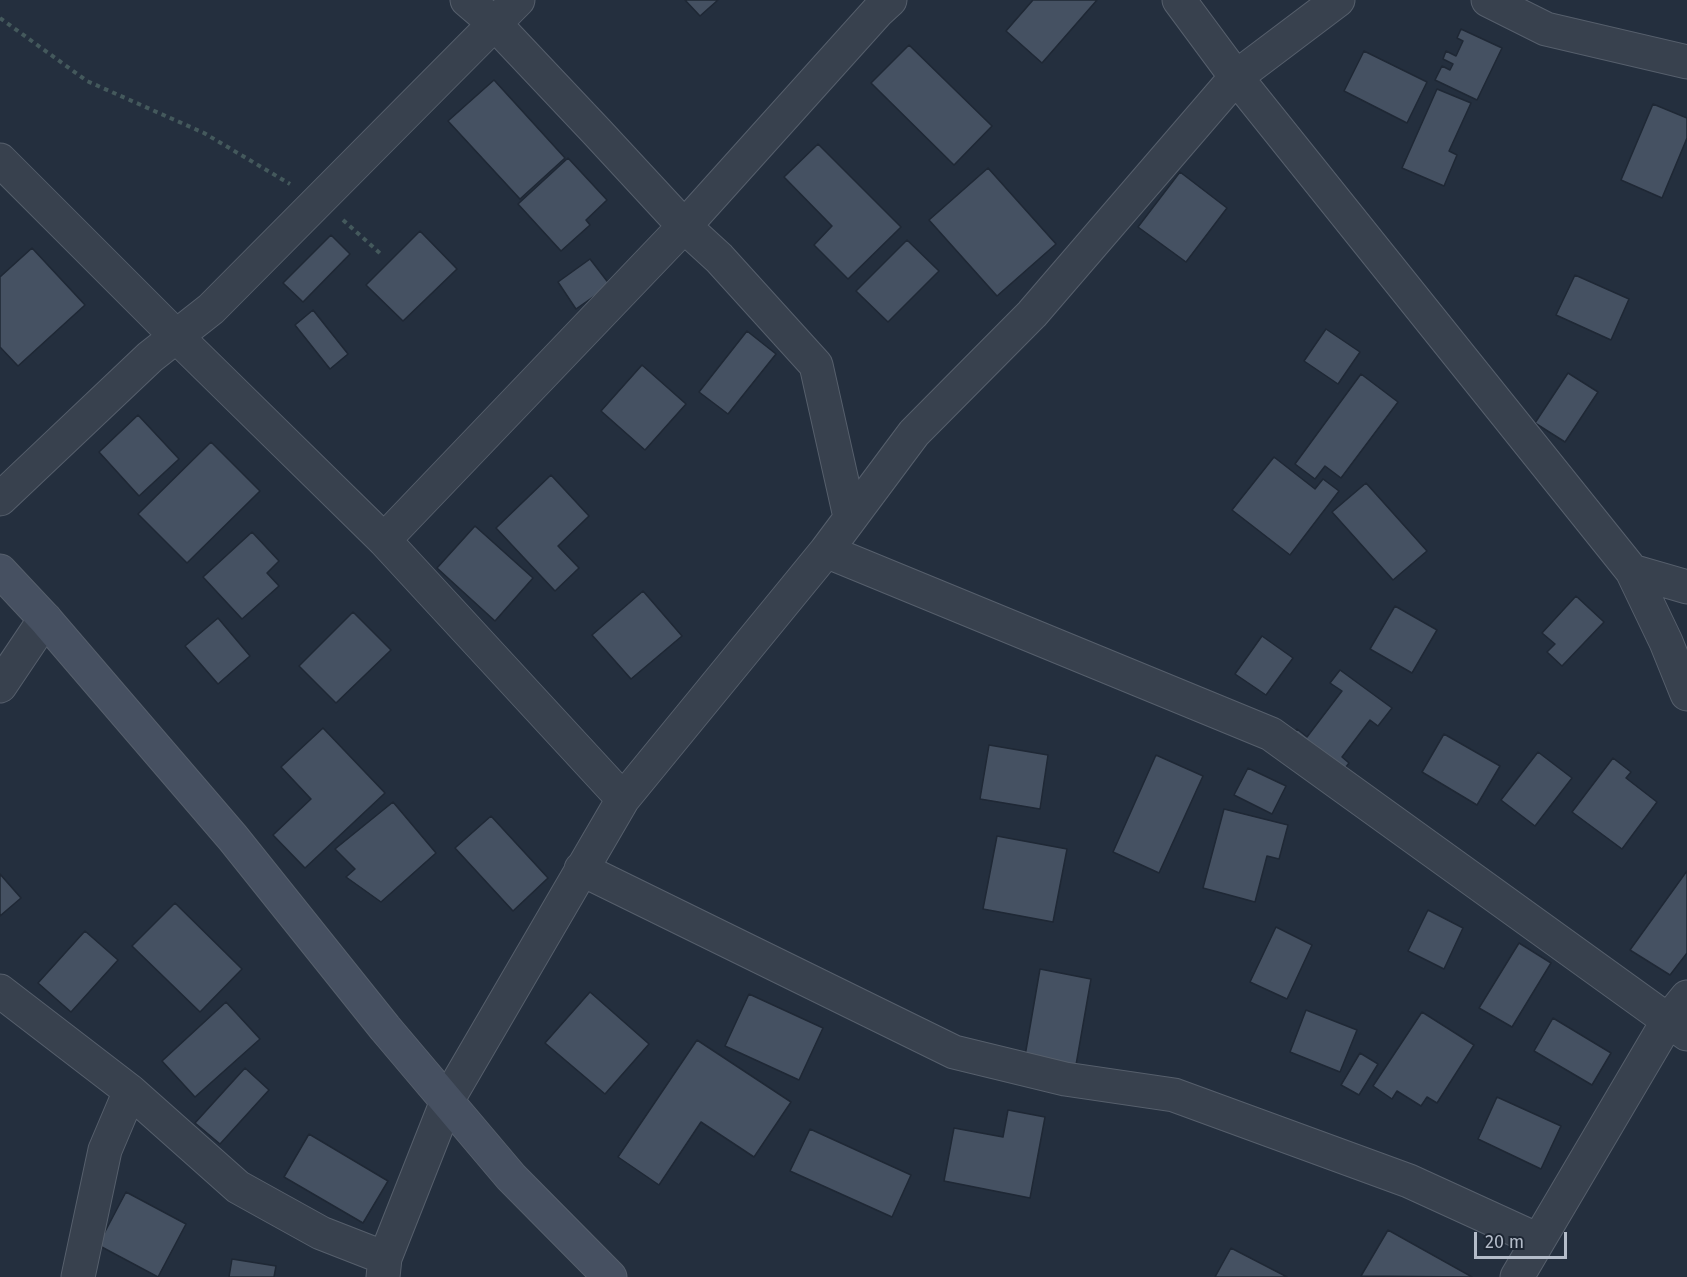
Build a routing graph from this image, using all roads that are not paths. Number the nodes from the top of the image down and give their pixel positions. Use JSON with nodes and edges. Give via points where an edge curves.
{"nodes":[{"id":1,"x":467,"y":0,"type":"edge"},
{"id":2,"x":518,"y":0,"type":"edge"},
{"id":3,"x":1179,"y":0,"type":"edge"},
{"id":4,"x":1338,"y":0,"type":"edge"},
{"id":5,"x":1488,"y":0,"type":"edge"},
{"id":6,"x":879,"y":4,"type":"edge"},
{"id":7,"x":495,"y":24,"type":"junction"},
{"id":8,"x":1687,"y":62,"type":"edge"},
{"id":9,"x":1236,"y":77,"type":"junction"},
{"id":10,"x":0,"y":160,"type":"edge"},
{"id":11,"x":684,"y":226,"type":"junction"},
{"id":12,"x":176,"y":336,"type":"junction"},
{"id":13,"x":0,"y":499,"type":"edge"},
{"id":14,"x":850,"y":518,"type":"junction"},
{"id":15,"x":384,"y":540,"type":"junction"},
{"id":16,"x":826,"y":551,"type":"junction"},
{"id":17,"x":0,"y":571,"type":"edge"},
{"id":18,"x":1632,"y":571,"type":"junction"},
{"id":19,"x":1687,"y":586,"type":"edge"},
{"id":20,"x":45,"y":619,"type":"junction"},
{"id":21,"x":0,"y":686,"type":"edge"},
{"id":22,"x":1687,"y":694,"type":"edge"},
{"id":23,"x":622,"y":799,"type":"junction"},
{"id":24,"x":581,"y":869,"type":"junction"},
{"id":25,"x":0,"y":991,"type":"edge"},
{"id":26,"x":1681,"y":1017,"type":"edge"},
{"id":27,"x":130,"y":1091,"type":"junction"},
{"id":28,"x":447,"y":1101,"type":"junction"},
{"id":29,"x":1538,"y":1240,"type":"junction"},
{"id":30,"x":384,"y":1268,"type":"edge"},
{"id":31,"x":78,"y":1277,"type":"edge"},
{"id":32,"x":610,"y":1277,"type":"edge"},
{"id":33,"x":1517,"y":1277,"type":"edge"}],
"edges":[{"from":1,"to":7,"type":"street"},
{"from":2,"to":7,"type":"street"},
{"from":3,"to":9,"type":"street"},
{"from":4,"to":9,"type":"street"},
{"from":5,"to":8,"type":"street","via":[[1546,28]]},
{"from":6,"to":11,"type":"street"},
{"from":7,"to":11,"type":"street"},
{"from":7,"to":12,"type":"street","via":[[211,309]]},
{"from":9,"to":14,"type":"street","via":[[1032,314],[914,433]]},
{"from":9,"to":18,"type":"street"},
{"from":10,"to":12,"type":"street"},
{"from":11,"to":14,"type":"street","via":[[719,258],[816,365]]},
{"from":11,"to":15,"type":"street"},
{"from":12,"to":13,"type":"street"},
{"from":12,"to":15,"type":"street"},
{"from":14,"to":16,"type":"street"},
{"from":15,"to":23,"type":"street"},
{"from":16,"to":23,"type":"street"},
{"from":16,"to":26,"type":"street","via":[[1271,734]]},
{"from":17,"to":20,"type":"street"},
{"from":18,"to":19,"type":"street"},
{"from":18,"to":22,"type":"street"},
{"from":20,"to":21,"type":"street"},
{"from":20,"to":28,"type":"street","via":[[233,838]]},
{"from":23,"to":24,"type":"street"},
{"from":24,"to":28,"type":"street"},
{"from":24,"to":29,"type":"street","via":[[954,1052],[1065,1078],[1174,1095],[1409,1181]]},
{"from":25,"to":27,"type":"street"},
{"from":26,"to":29,"type":"street"},
{"from":27,"to":30,"type":"street","via":[[238,1187]]},
{"from":27,"to":31,"type":"street","via":[[105,1150]]},
{"from":28,"to":30,"type":"street"},
{"from":28,"to":32,"type":"street","via":[[511,1177]]},
{"from":29,"to":33,"type":"street"}]}
